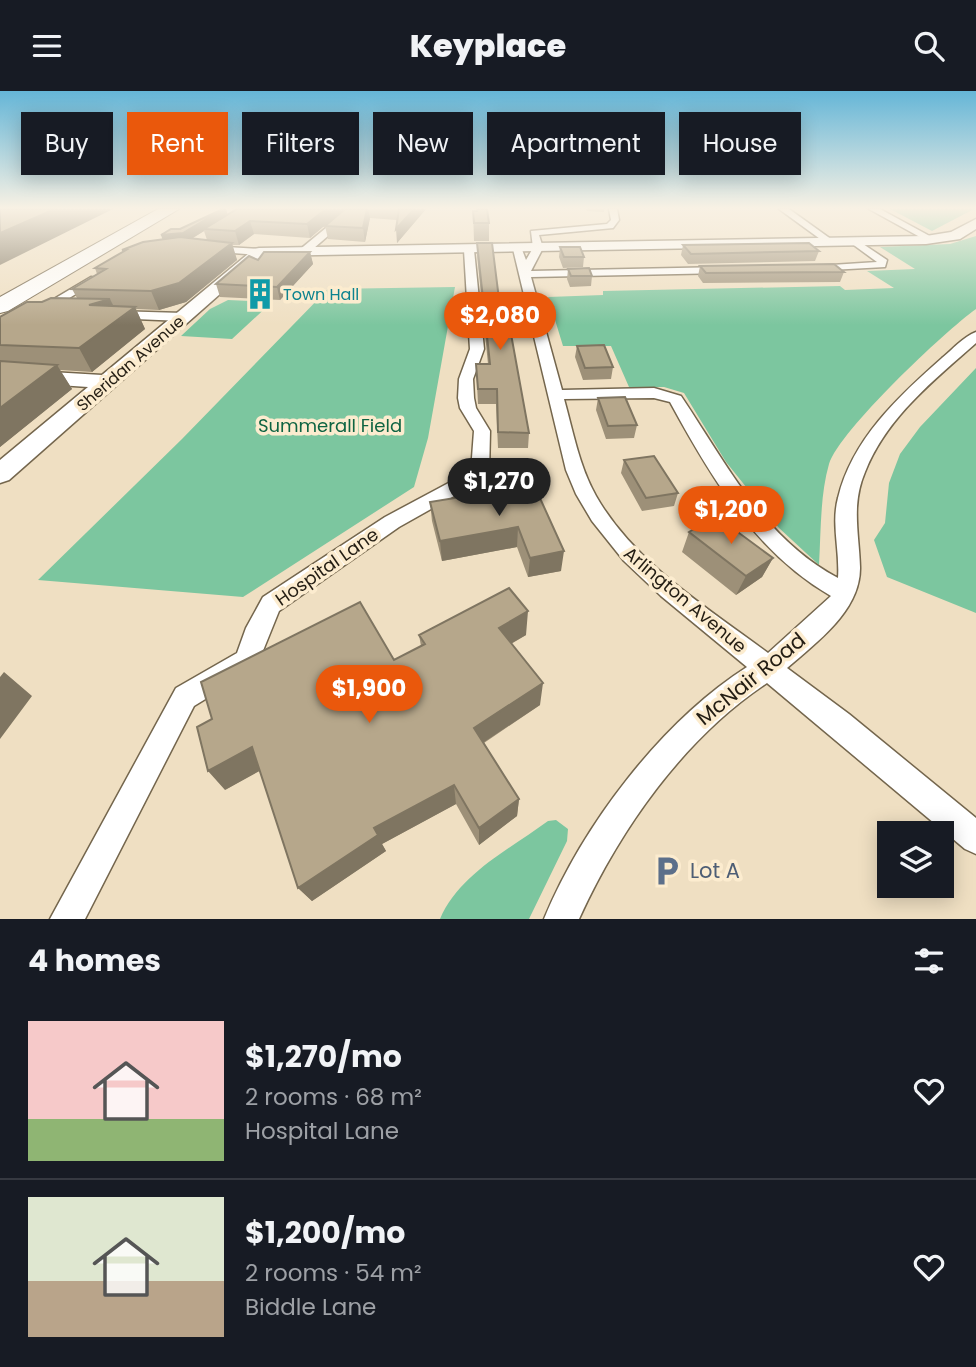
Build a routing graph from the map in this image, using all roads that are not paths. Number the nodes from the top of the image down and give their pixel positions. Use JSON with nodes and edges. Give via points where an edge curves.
{"nodes":[{"id":1,"x":79,"y":248,"type":"edge"},
{"id":2,"x":103,"y":248,"type":"edge"},
{"id":3,"x":303,"y":248,"type":"edge"},
{"id":4,"x":538,"y":248,"type":"junction"},
{"id":5,"x":556,"y":248,"type":"edge"},
{"id":6,"x":864,"y":248,"type":"edge"},
{"id":7,"x":203,"y":249,"type":"edge"},
{"id":8,"x":518,"y":249,"type":"junction"},
{"id":9,"x":469,"y":250,"type":"junction"},
{"id":10,"x":259,"y":252,"type":"junction"},
{"id":11,"x":296,"y":253,"type":"junction"},
{"id":12,"x":242,"y":268,"type":"junction"},
{"id":13,"x":110,"y":269,"type":"edge"},
{"id":14,"x":802,"y":269,"type":"edge"},
{"id":15,"x":734,"y":270,"type":"edge"},
{"id":16,"x":524,"y":274,"type":"junction"},
{"id":17,"x":0,"y":289,"type":"edge"},
{"id":18,"x":0,"y":306,"type":"edge"},
{"id":19,"x":40,"y":312,"type":"junction"},
{"id":20,"x":65,"y":313,"type":"edge"},
{"id":21,"x":99,"y":314,"type":"edge"},
{"id":22,"x":183,"y":317,"type":"junction"},
{"id":23,"x":976,"y":336,"type":"edge"},
{"id":24,"x":0,"y":337,"type":"edge"},
{"id":25,"x":0,"y":375,"type":"edge"},
{"id":26,"x":107,"y":382,"type":"junction"},
{"id":27,"x":556,"y":395,"type":"junction"},
{"id":28,"x":1,"y":472,"type":"edge"},
{"id":29,"x":844,"y":592,"type":"junction"},
{"id":30,"x":766,"y":668,"type":"junction"},
{"id":31,"x":976,"y":838,"type":"edge"},
{"id":32,"x":67,"y":919,"type":"edge"},
{"id":33,"x":561,"y":919,"type":"edge"}],
"edges":[{"from":1,"to":17,"type":"highway"},
{"from":2,"to":18,"type":"highway"},
{"from":3,"to":11,"type":"street"},
{"from":4,"to":5,"type":"street"},
{"from":4,"to":8,"type":"street"},
{"from":4,"to":16,"type":"street"},
{"from":6,"to":14,"type":"street","via":[[883,262],[881,265]]},
{"from":7,"to":10,"type":"street"},
{"from":8,"to":9,"type":"street"},
{"from":8,"to":16,"type":"street","name":"Arlington Avenue"},
{"from":9,"to":11,"type":"street"},
{"from":9,"to":32,"type":"street","name":"Hospital Lane","via":[[477,349],[466,379],[466,398],[482,431],[480,474],[392,522],[271,604],[247,660],[185,697]]},
{"from":10,"to":11,"type":"street"},
{"from":10,"to":12,"type":"street","name":"Sheridan Avenue"},
{"from":11,"to":12,"type":"street"},
{"from":12,"to":22,"type":"street","name":"Sheridan Avenue"},
{"from":13,"to":19,"type":"street"},
{"from":15,"to":16,"type":"street"},
{"from":16,"to":27,"type":"street","name":"Arlington Avenue"},
{"from":19,"to":20,"type":"street"},
{"from":19,"to":24,"type":"street"},
{"from":21,"to":22,"type":"street"},
{"from":22,"to":26,"type":"street","name":"Sheridan Avenue"},
{"from":23,"to":29,"type":"street","name":"McNair Road","via":[[909,395],[878,432],[853,477],[845,517],[852,571]]},
{"from":25,"to":26,"type":"street"},
{"from":26,"to":28,"type":"street","name":"Sheridan Avenue"},
{"from":27,"to":29,"type":"street","via":[[654,393],[676,399],[702,446],[748,510],[817,580]]},
{"from":27,"to":30,"type":"street","name":"Arlington Avenue","via":[[575,470],[603,525],[661,584]]},
{"from":29,"to":30,"type":"street","name":"McNair Road","via":[[838,605]]},
{"from":30,"to":31,"type":"street","name":"Arlington Avenue"},
{"from":30,"to":33,"type":"street","name":"McNair Road","via":[[703,715],[676,745],[611,829]]}]}
